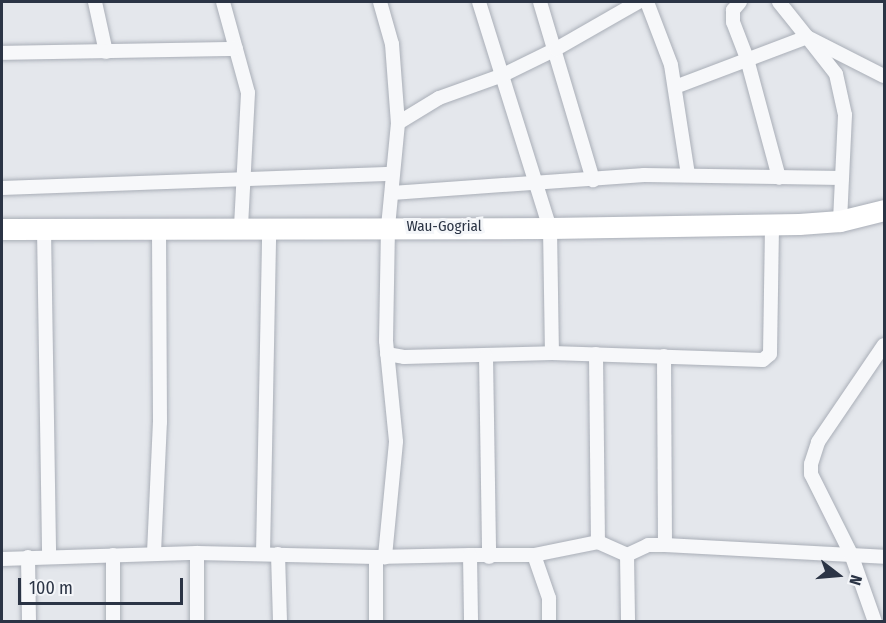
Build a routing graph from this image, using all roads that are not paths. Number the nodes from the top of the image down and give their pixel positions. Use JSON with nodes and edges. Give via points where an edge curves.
{"nodes":[{"id":1,"x":95,"y":2,"type":"edge"},
{"id":2,"x":223,"y":2,"type":"edge"},
{"id":3,"x":380,"y":2,"type":"edge"},
{"id":4,"x":479,"y":2,"type":"edge"},
{"id":5,"x":540,"y":2,"type":"edge"},
{"id":6,"x":638,"y":2,"type":"edge"},
{"id":7,"x":647,"y":2,"type":"edge"},
{"id":8,"x":740,"y":2,"type":"edge"},
{"id":9,"x":779,"y":2,"type":"edge"},
{"id":10,"x":614,"y":7,"type":"edge"},
{"id":11,"x":807,"y":37,"type":"junction"},
{"id":12,"x":236,"y":49,"type":"junction"},
{"id":13,"x":556,"y":49,"type":"junction"},
{"id":14,"x":106,"y":52,"type":"junction"},
{"id":15,"x":2,"y":53,"type":"edge"},
{"id":16,"x":747,"y":59,"type":"junction"},
{"id":17,"x":504,"y":75,"type":"junction"},
{"id":18,"x":885,"y":76,"type":"edge"},
{"id":19,"x":675,"y":87,"type":"junction"},
{"id":20,"x":398,"y":123,"type":"junction"},
{"id":21,"x":393,"y":174,"type":"junction"},
{"id":22,"x":688,"y":175,"type":"junction"},
{"id":23,"x":244,"y":178,"type":"junction"},
{"id":24,"x":779,"y":178,"type":"junction"},
{"id":25,"x":842,"y":178,"type":"junction"},
{"id":26,"x":593,"y":180,"type":"junction"},
{"id":27,"x":536,"y":185,"type":"junction"},
{"id":28,"x":2,"y":188,"type":"edge"},
{"id":29,"x":392,"y":193,"type":"junction"},
{"id":30,"x":885,"y":210,"type":"edge"},
{"id":31,"x":840,"y":221,"type":"junction"},
{"id":32,"x":772,"y":224,"type":"junction"},
{"id":33,"x":388,"y":227,"type":"junction"},
{"id":34,"x":159,"y":228,"type":"junction"},
{"id":35,"x":241,"y":228,"type":"junction"},
{"id":36,"x":269,"y":228,"type":"junction"},
{"id":37,"x":550,"y":228,"type":"junction"},
{"id":38,"x":2,"y":229,"type":"edge"},
{"id":39,"x":44,"y":230,"type":"junction"},
{"id":40,"x":885,"y":345,"type":"edge"},
{"id":41,"x":552,"y":353,"type":"junction"},
{"id":42,"x":387,"y":354,"type":"junction"},
{"id":43,"x":597,"y":354,"type":"junction"},
{"id":44,"x":486,"y":356,"type":"junction"},
{"id":45,"x":664,"y":356,"type":"junction"},
{"id":46,"x":598,"y":542,"type":"junction"},
{"id":47,"x":665,"y":545,"type":"junction"},
{"id":48,"x":154,"y":553,"type":"junction"},
{"id":49,"x":197,"y":553,"type":"junction"},
{"id":50,"x":263,"y":554,"type":"junction"},
{"id":51,"x":278,"y":554,"type":"junction"},
{"id":52,"x":851,"y":554,"type":"junction"},
{"id":53,"x":113,"y":555,"type":"junction"},
{"id":54,"x":470,"y":555,"type":"junction"},
{"id":55,"x":534,"y":555,"type":"junction"},
{"id":56,"x":627,"y":555,"type":"junction"},
{"id":57,"x":49,"y":556,"type":"junction"},
{"id":58,"x":885,"y":556,"type":"edge"},
{"id":59,"x":28,"y":557,"type":"junction"},
{"id":60,"x":380,"y":557,"type":"junction"},
{"id":61,"x":489,"y":557,"type":"junction"},
{"id":62,"x":2,"y":559,"type":"edge"},
{"id":63,"x":29,"y":621,"type":"edge"},
{"id":64,"x":113,"y":621,"type":"edge"},
{"id":65,"x":196,"y":621,"type":"edge"},
{"id":66,"x":280,"y":621,"type":"edge"},
{"id":67,"x":376,"y":621,"type":"edge"},
{"id":68,"x":471,"y":621,"type":"edge"},
{"id":69,"x":549,"y":621,"type":"edge"},
{"id":70,"x":628,"y":621,"type":"edge"},
{"id":71,"x":875,"y":621,"type":"edge"}],
"edges":[{"from":1,"to":14,"type":"street"},
{"from":2,"to":12,"type":"street"},
{"from":3,"to":20,"type":"street","via":[[392,44]]},
{"from":4,"to":17,"type":"street"},
{"from":5,"to":13,"type":"street"},
{"from":6,"to":10,"type":"street"},
{"from":7,"to":19,"type":"street","via":[[671,65]]},
{"from":8,"to":16,"type":"street","via":[[732,15]]},
{"from":9,"to":11,"type":"street"},
{"from":10,"to":13,"type":"street"},
{"from":11,"to":16,"type":"street"},
{"from":11,"to":18,"type":"street"},
{"from":11,"to":25,"type":"street","via":[[836,74],[845,115]]},
{"from":12,"to":14,"type":"street"},
{"from":12,"to":23,"type":"street","via":[[248,93]]},
{"from":13,"to":17,"type":"street"},
{"from":13,"to":26,"type":"street"},
{"from":14,"to":15,"type":"street"},
{"from":16,"to":19,"type":"street"},
{"from":16,"to":24,"type":"street"},
{"from":17,"to":20,"type":"street","via":[[439,98]]},
{"from":17,"to":27,"type":"street"},
{"from":19,"to":22,"type":"street"},
{"from":20,"to":21,"type":"street"},
{"from":21,"to":23,"type":"street"},
{"from":21,"to":29,"type":"street"},
{"from":22,"to":24,"type":"street"},
{"from":22,"to":26,"type":"street"},
{"from":23,"to":28,"type":"street"},
{"from":23,"to":35,"type":"street"},
{"from":24,"to":25,"type":"street"},
{"from":25,"to":31,"type":"street"},
{"from":26,"to":27,"type":"street"},
{"from":27,"to":29,"type":"street"},
{"from":27,"to":37,"type":"street"},
{"from":29,"to":33,"type":"street"},
{"from":30,"to":31,"type":"main road","name":"Wau-Gogrial"},
{"from":31,"to":32,"type":"main road","name":"Wau-Gogrial"},
{"from":32,"to":37,"type":"main road","name":"Wau-Gogrial"},
{"from":32,"to":45,"type":"street","via":[[768,358]]},
{"from":33,"to":36,"type":"main road","name":"Wau-Gogrial"},
{"from":33,"to":37,"type":"main road","name":"Wau-Gogrial"},
{"from":33,"to":42,"type":"street"},
{"from":34,"to":35,"type":"main road","name":"Wau-Gogrial"},
{"from":34,"to":39,"type":"main road","name":"Wau-Gogrial"},
{"from":34,"to":48,"type":"street","via":[[160,422]]},
{"from":35,"to":36,"type":"main road","name":"Wau-Gogrial"},
{"from":36,"to":50,"type":"street"},
{"from":37,"to":41,"type":"street"},
{"from":38,"to":39,"type":"main road","name":"Wau-Gogrial"},
{"from":39,"to":57,"type":"street"},
{"from":40,"to":52,"type":"street","via":[[818,442],[811,464],[811,474]]},
{"from":41,"to":43,"type":"street"},
{"from":41,"to":44,"type":"street"},
{"from":42,"to":44,"type":"street"},
{"from":42,"to":60,"type":"street","via":[[396,442]]},
{"from":43,"to":45,"type":"street"},
{"from":43,"to":46,"type":"street"},
{"from":44,"to":61,"type":"street"},
{"from":45,"to":47,"type":"street"},
{"from":46,"to":55,"type":"street"},
{"from":46,"to":56,"type":"street"},
{"from":47,"to":52,"type":"street"},
{"from":47,"to":56,"type":"street","via":[[648,545]]},
{"from":48,"to":49,"type":"street"},
{"from":48,"to":53,"type":"street"},
{"from":49,"to":50,"type":"street"},
{"from":49,"to":65,"type":"street"},
{"from":50,"to":51,"type":"street"},
{"from":51,"to":60,"type":"street"},
{"from":51,"to":66,"type":"street"},
{"from":52,"to":58,"type":"street"},
{"from":52,"to":71,"type":"street"},
{"from":53,"to":57,"type":"street"},
{"from":53,"to":64,"type":"street"},
{"from":54,"to":60,"type":"street"},
{"from":54,"to":61,"type":"street"},
{"from":54,"to":68,"type":"street"},
{"from":55,"to":61,"type":"street"},
{"from":55,"to":69,"type":"street","via":[[549,598]]},
{"from":56,"to":70,"type":"street"},
{"from":57,"to":59,"type":"street"},
{"from":59,"to":62,"type":"street"},
{"from":59,"to":63,"type":"street"},
{"from":60,"to":67,"type":"street"}]}
